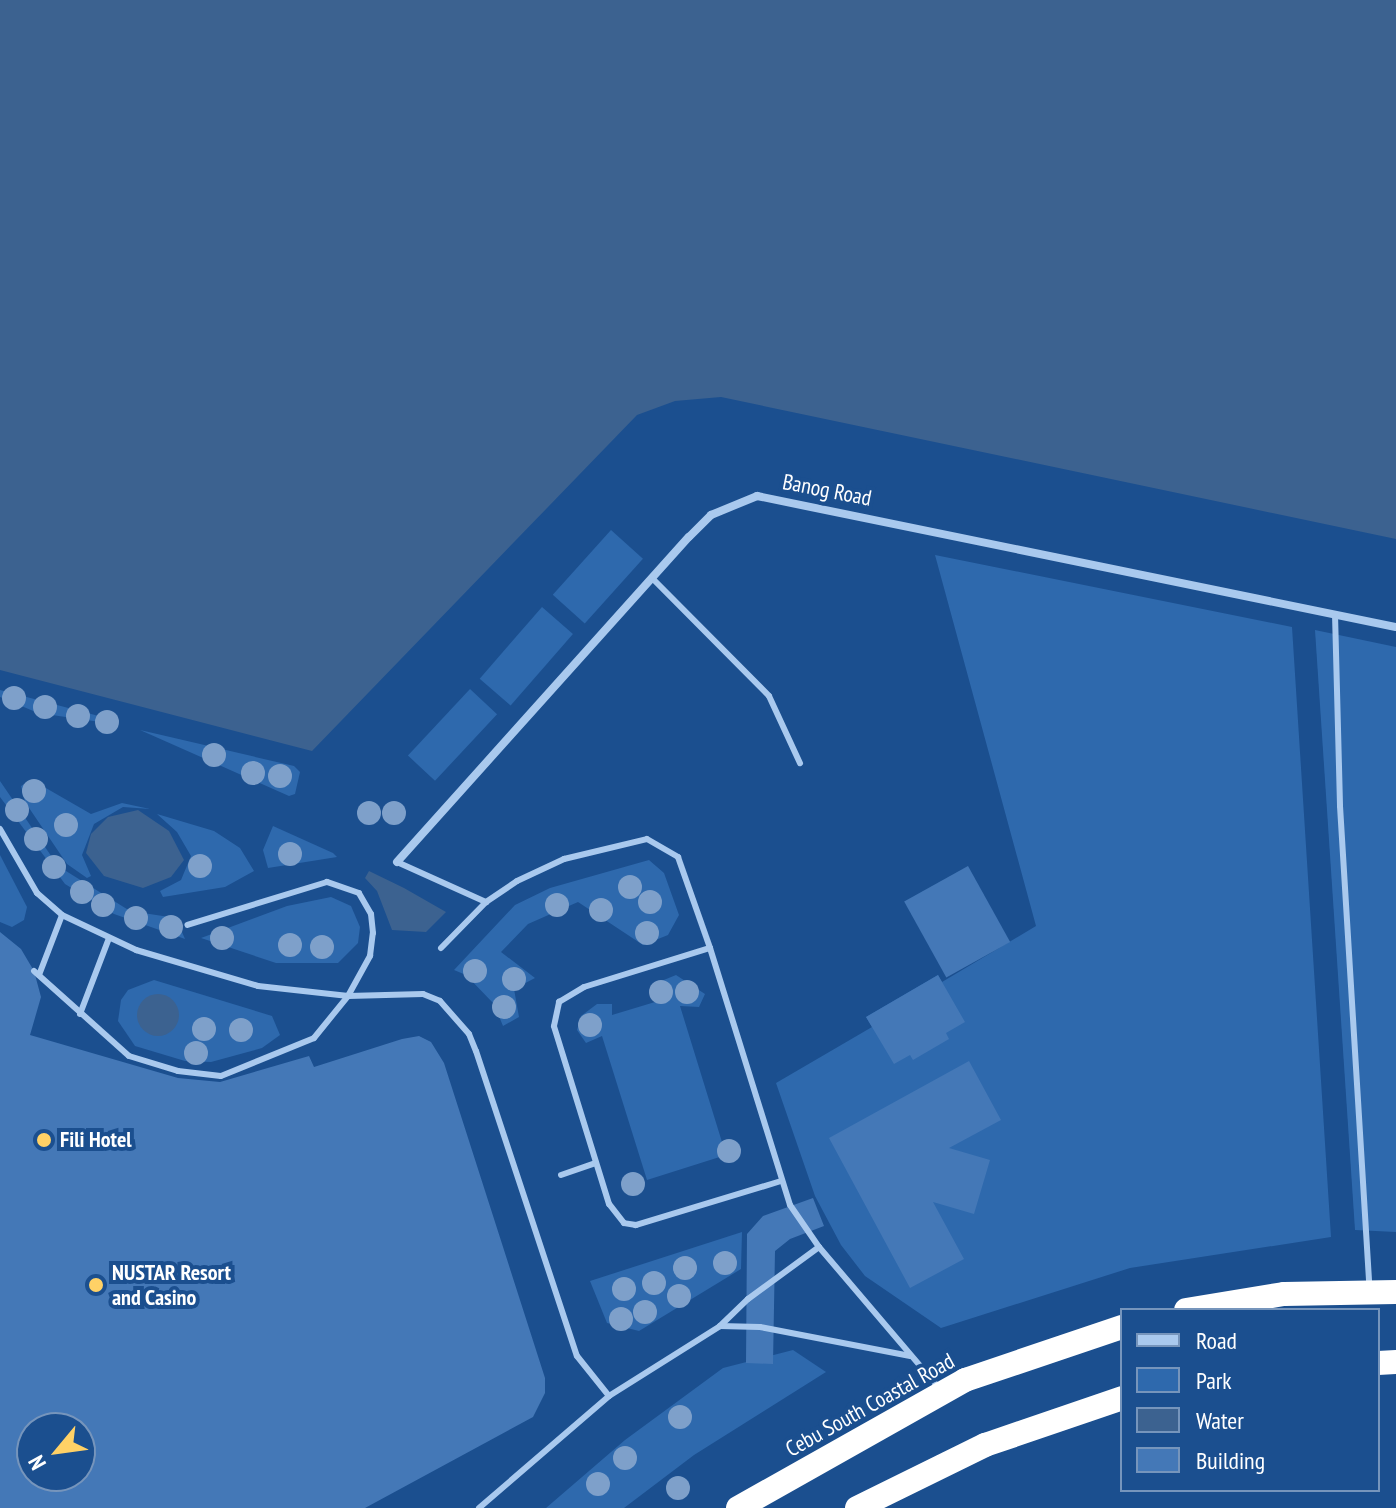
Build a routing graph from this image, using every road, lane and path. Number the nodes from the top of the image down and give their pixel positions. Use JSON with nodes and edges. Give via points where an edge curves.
{"nodes":[{"id":1,"x":652,"y":578,"type":"junction"},
{"id":2,"x":1335,"y":614,"type":"junction"},
{"id":3,"x":1396,"y":627,"type":"edge"},
{"id":4,"x":800,"y":763,"type":"dead end"},
{"id":5,"x":0,"y":829,"type":"edge"},
{"id":6,"x":397,"y":862,"type":"joint"},
{"id":7,"x":486,"y":902,"type":"junction"},
{"id":8,"x":62,"y":915,"type":"junction"},
{"id":9,"x":187,"y":925,"type":"dead end"},
{"id":10,"x":109,"y":938,"type":"junction"},
{"id":11,"x":441,"y":948,"type":"dead end"},
{"id":12,"x":710,"y":948,"type":"junction"},
{"id":13,"x":348,"y":996,"type":"junction"},
{"id":14,"x":80,"y":1014,"type":"junction"},
{"id":15,"x":596,"y":1163,"type":"junction"},
{"id":16,"x":561,"y":1175,"type":"dead end"},
{"id":17,"x":781,"y":1181,"type":"junction"},
{"id":18,"x":819,"y":1247,"type":"junction"},
{"id":19,"x":1396,"y":1292,"type":"edge"},
{"id":20,"x":1369,"y":1293,"type":"junction"},
{"id":21,"x":1198,"y":1308,"type":"edge"},
{"id":22,"x":720,"y":1326,"type":"junction"},
{"id":23,"x":1120,"y":1328,"type":"edge"},
{"id":24,"x":911,"y":1356,"type":"junction"},
{"id":25,"x":942,"y":1392,"type":"junction"},
{"id":26,"x":609,"y":1396,"type":"junction"},
{"id":27,"x":1120,"y":1399,"type":"edge"},
{"id":28,"x":481,"y":1505,"type":"edge"},
{"id":29,"x":469,"y":1508,"type":"edge"},
{"id":30,"x":738,"y":1508,"type":"edge"},
{"id":31,"x":857,"y":1508,"type":"edge"}],
"edges":[{"from":1,"to":2,"type":"street","name":"Banog Road","via":[[711,515],[733,502],[767,497]]},
{"from":1,"to":4,"type":"lane","via":[[735,656],[769,696]]},
{"from":1,"to":6,"type":"street","name":"Banog Road"},
{"from":2,"to":3,"type":"street","name":"Banog Road"},
{"from":2,"to":20,"type":"lane","via":[[1340,806]]},
{"from":5,"to":8,"type":"lane","via":[[37,893]]},
{"from":6,"to":7,"type":"lane"},
{"from":7,"to":11,"type":"lane"},
{"from":7,"to":12,"type":"lane","via":[[564,859],[647,839],[678,857]]},
{"from":8,"to":10,"type":"lane"},
{"from":8,"to":14,"type":"lane","via":[[36,973]]},
{"from":9,"to":13,"type":"lane","via":[[327,882],[341,885],[359,893],[371,914],[373,933],[370,956]]},
{"from":10,"to":13,"type":"lane","via":[[258,986]]},
{"from":10,"to":14,"type":"lane"},
{"from":12,"to":15,"type":"lane","via":[[584,987],[559,1002],[554,1026]]},
{"from":12,"to":17,"type":"lane"},
{"from":13,"to":14,"type":"lane","via":[[303,1045],[208,1077],[129,1056]]},
{"from":13,"to":26,"type":"lane","via":[[423,994],[440,1001],[469,1034],[569,1337],[577,1356]]},
{"from":15,"to":16,"type":"lane"},
{"from":15,"to":17,"type":"lane","via":[[615,1215],[636,1225]]},
{"from":17,"to":18,"type":"lane"},
{"from":18,"to":22,"type":"lane"},
{"from":18,"to":24,"type":"lane"},
{"from":19,"to":20,"type":"highway"},
{"from":20,"to":21,"type":"highway","via":[[1284,1294]]},
{"from":22,"to":24,"type":"lane","via":[[760,1327]]},
{"from":22,"to":26,"type":"lane"},
{"from":23,"to":25,"type":"highway","name":"Cebu South Coastal Road"},
{"from":24,"to":25,"type":"lane"},
{"from":25,"to":30,"type":"highway","name":"Cebu South Coastal Road"},
{"from":26,"to":28,"type":"lane"},
{"from":27,"to":31,"type":"highway","via":[[985,1445]]},
{"from":28,"to":29,"type":"lane"}]}
